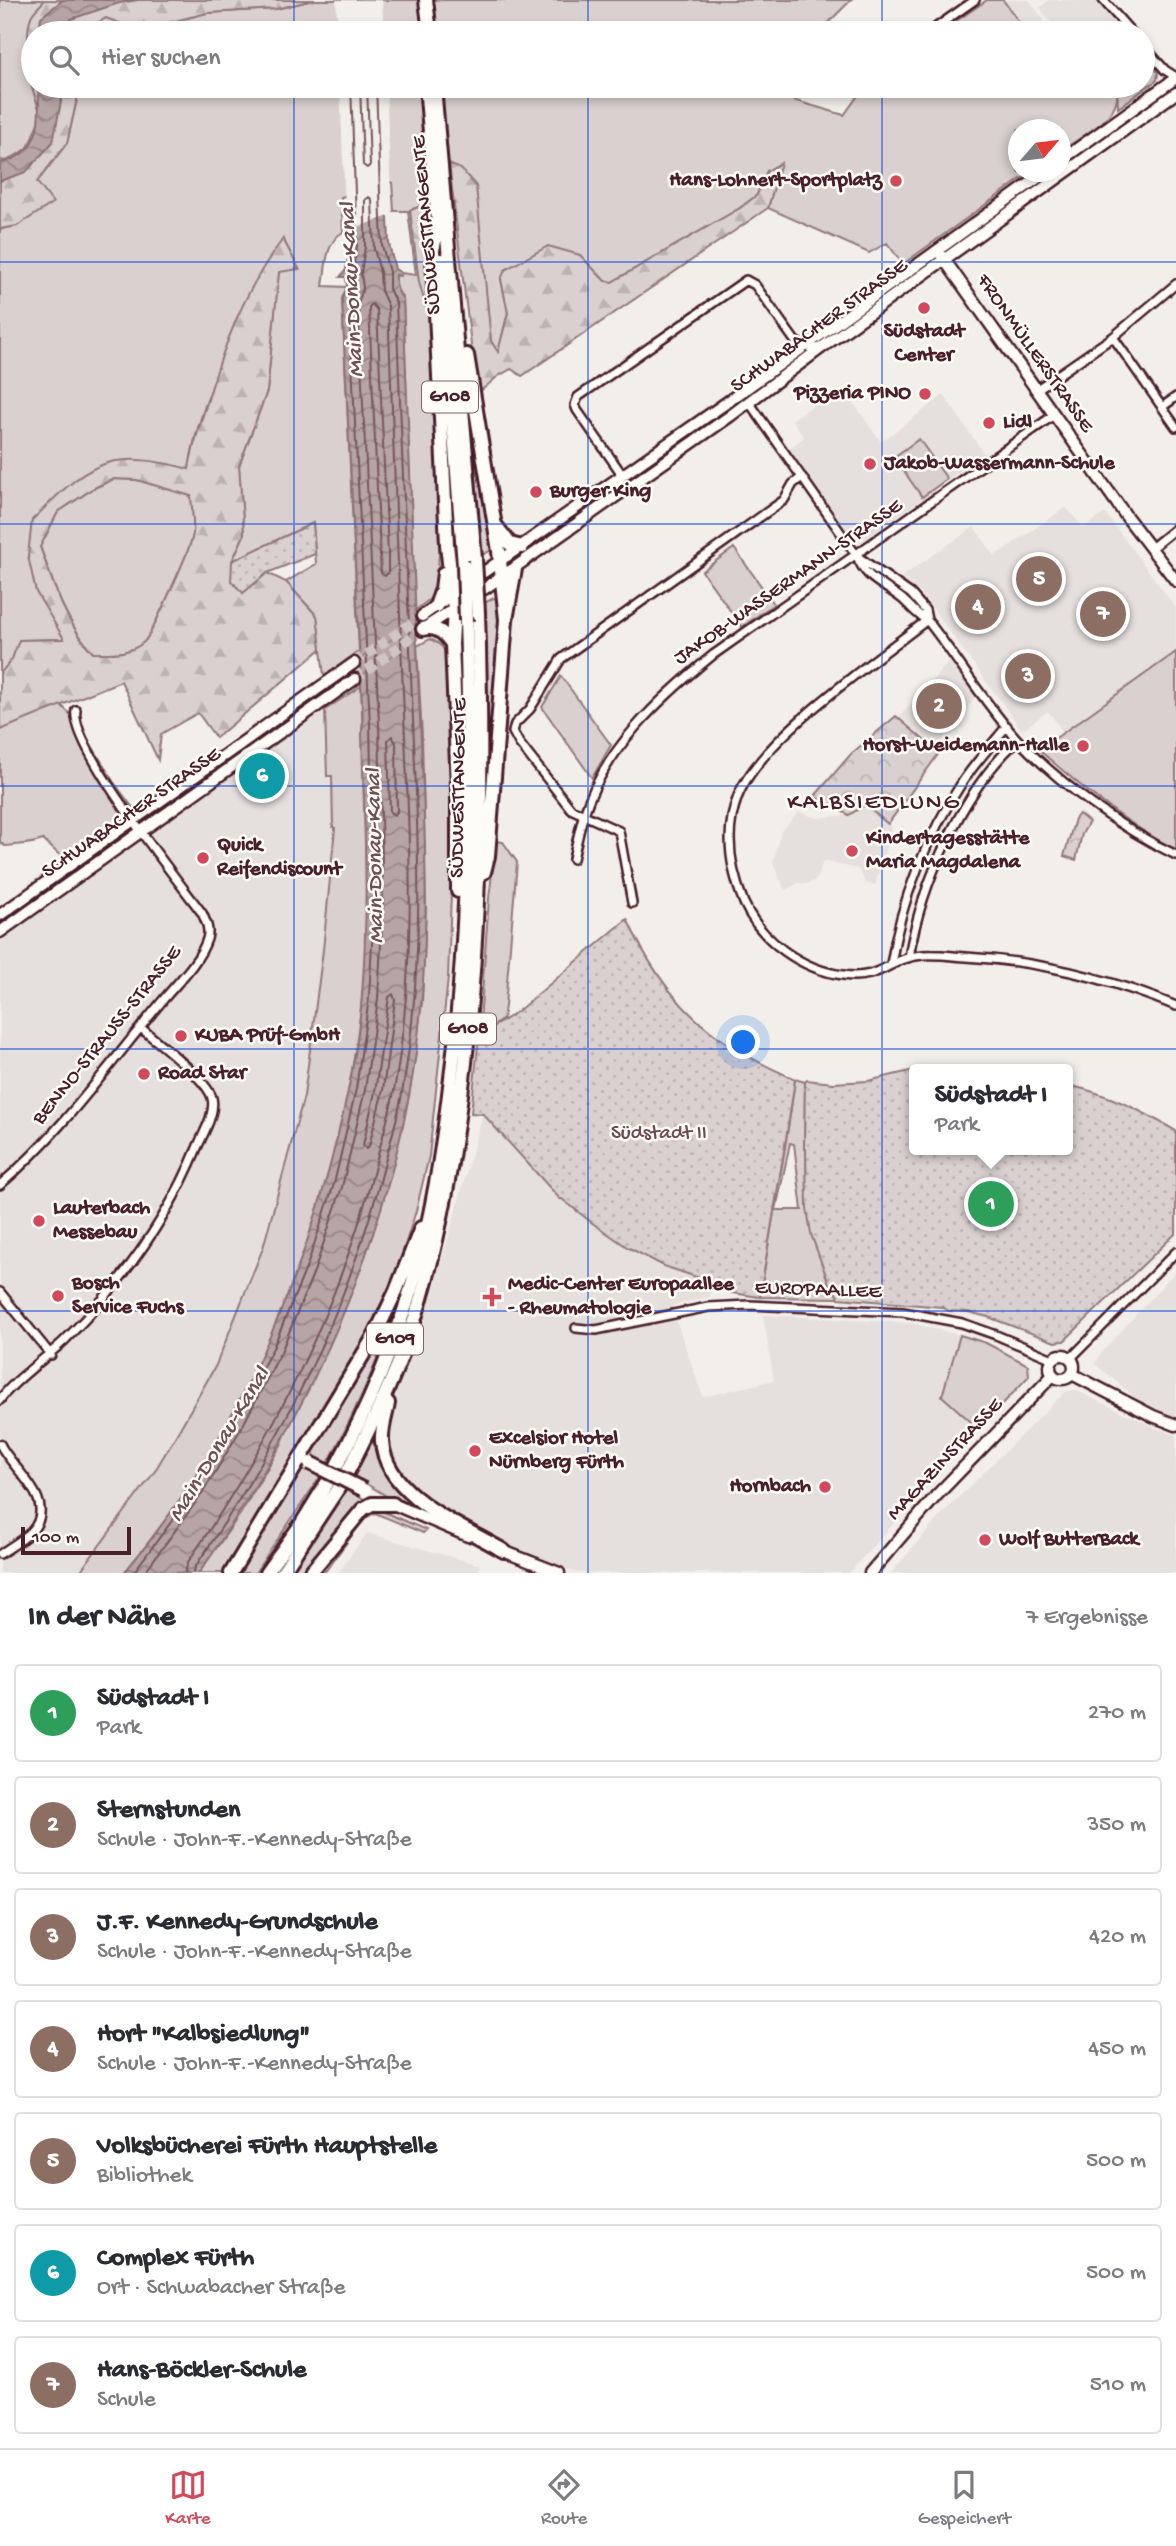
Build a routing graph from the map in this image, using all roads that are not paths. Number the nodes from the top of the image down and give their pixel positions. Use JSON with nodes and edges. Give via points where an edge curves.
{"nodes":[{"id":1,"x":418,"y":0,"type":"edge"},
{"id":2,"x":426,"y":0,"type":"edge"},
{"id":3,"x":975,"y":0,"type":"edge"},
{"id":4,"x":1103,"y":0,"type":"edge"},
{"id":5,"x":420,"y":21,"type":"edge"},
{"id":6,"x":428,"y":21,"type":"edge"},
{"id":7,"x":945,"y":21,"type":"edge"},
{"id":8,"x":1121,"y":21,"type":"edge"},
{"id":9,"x":1155,"y":58,"type":"edge"},
{"id":10,"x":1176,"y":78,"type":"edge"},
{"id":11,"x":1155,"y":93,"type":"edge"},
{"id":12,"x":1176,"y":93,"type":"edge"},
{"id":13,"x":428,"y":98,"type":"edge"},
{"id":14,"x":435,"y":98,"type":"edge"},
{"id":15,"x":1148,"y":98,"type":"edge"},
{"id":16,"x":1071,"y":153,"type":"edge"},
{"id":17,"x":438,"y":169,"type":"junction"},
{"id":18,"x":1032,"y":182,"type":"edge"},
{"id":19,"x":438,"y":228,"type":"junction"},
{"id":20,"x":936,"y":249,"type":"junction"},
{"id":21,"x":944,"y":260,"type":"junction"},
{"id":22,"x":452,"y":268,"type":"junction"},
{"id":23,"x":1176,"y":284,"type":"edge"},
{"id":24,"x":1112,"y":337,"type":"junction"},
{"id":25,"x":804,"y":347,"type":"junction"},
{"id":26,"x":821,"y":348,"type":"junction"},
{"id":27,"x":1036,"y":390,"type":"junction"},
{"id":28,"x":1176,"y":397,"type":"edge"},
{"id":29,"x":749,"y":402,"type":"junction"},
{"id":30,"x":1162,"y":407,"type":"junction"},
{"id":31,"x":1054,"y":415,"type":"junction"},
{"id":32,"x":1176,"y":427,"type":"edge"},
{"id":33,"x":621,"y":477,"type":"junction"},
{"id":34,"x":802,"y":477,"type":"junction"},
{"id":35,"x":618,"y":494,"type":"junction"},
{"id":36,"x":495,"y":524,"type":"junction"},
{"id":37,"x":1176,"y":528,"type":"edge"},
{"id":38,"x":522,"y":547,"type":"junction"},
{"id":39,"x":1150,"y":549,"type":"junction"},
{"id":40,"x":447,"y":552,"type":"junction"},
{"id":41,"x":857,"y":556,"type":"junction"},
{"id":42,"x":499,"y":562,"type":"junction"},
{"id":43,"x":515,"y":569,"type":"junction"},
{"id":44,"x":484,"y":572,"type":"dead end"},
{"id":45,"x":500,"y":578,"type":"junction"},
{"id":46,"x":1176,"y":581,"type":"edge"},
{"id":47,"x":484,"y":589,"type":"dead end"},
{"id":48,"x":456,"y":599,"type":"junction"},
{"id":49,"x":436,"y":606,"type":"junction"},
{"id":50,"x":506,"y":620,"type":"junction"},
{"id":51,"x":927,"y":620,"type":"junction"},
{"id":52,"x":422,"y":623,"type":"junction"},
{"id":53,"x":453,"y":644,"type":"junction"},
{"id":54,"x":354,"y":663,"type":"tunnel mouth"},
{"id":55,"x":355,"y":679,"type":"tunnel mouth"},
{"id":56,"x":76,"y":710,"type":"dead end"},
{"id":57,"x":1007,"y":726,"type":"junction"},
{"id":58,"x":1018,"y":740,"type":"junction"},
{"id":59,"x":584,"y":815,"type":"junction"},
{"id":60,"x":133,"y":820,"type":"junction"},
{"id":61,"x":141,"y":831,"type":"junction"},
{"id":62,"x":1176,"y":855,"type":"edge"},
{"id":63,"x":573,"y":859,"type":"dead end"},
{"id":64,"x":478,"y":893,"type":"junction"},
{"id":65,"x":632,"y":903,"type":"dead end"},
{"id":66,"x":0,"y":915,"type":"edge"},
{"id":67,"x":0,"y":932,"type":"edge"},
{"id":68,"x":463,"y":947,"type":"junction"},
{"id":69,"x":909,"y":957,"type":"junction"},
{"id":70,"x":891,"y":964,"type":"junction"},
{"id":71,"x":1176,"y":1006,"type":"edge"},
{"id":72,"x":141,"y":1028,"type":"junction"},
{"id":73,"x":445,"y":1164,"type":"junction"},
{"id":74,"x":0,"y":1185,"type":"edge"},
{"id":75,"x":432,"y":1202,"type":"junction"},
{"id":76,"x":1176,"y":1252,"type":"edge"},
{"id":77,"x":0,"y":1292,"type":"edge"},
{"id":78,"x":576,"y":1328,"type":"dead end"},
{"id":79,"x":51,"y":1355,"type":"junction"},
{"id":80,"x":1071,"y":1358,"type":"junction"},
{"id":81,"x":1052,"y":1359,"type":"junction"},
{"id":82,"x":1072,"y":1374,"type":"junction"},
{"id":83,"x":1053,"y":1375,"type":"junction"},
{"id":84,"x":389,"y":1387,"type":"junction"},
{"id":85,"x":0,"y":1400,"type":"edge"},
{"id":86,"x":1176,"y":1425,"type":"edge"},
{"id":87,"x":0,"y":1444,"type":"edge"},
{"id":88,"x":305,"y":1460,"type":"junction"},
{"id":89,"x":393,"y":1504,"type":"junction"},
{"id":90,"x":503,"y":1551,"type":"junction"},
{"id":91,"x":0,"y":1554,"type":"edge"},
{"id":92,"x":231,"y":1573,"type":"edge"},
{"id":93,"x":266,"y":1573,"type":"edge"},
{"id":94,"x":282,"y":1573,"type":"edge"},
{"id":95,"x":310,"y":1573,"type":"edge"},
{"id":96,"x":559,"y":1573,"type":"edge"},
{"id":97,"x":870,"y":1573,"type":"edge"}],
"edges":[{"from":1,"to":5,"type":"highway"},
{"from":2,"to":6,"type":"highway"},
{"from":3,"to":7,"type":"street"},
{"from":4,"to":8,"type":"street"},
{"from":9,"to":10,"type":"street"},
{"from":10,"to":11,"type":"main road"},
{"from":12,"to":21,"type":"main road","name":"SCHWABACHER STRASSE"},
{"from":13,"to":17,"type":"highway","name":"SÜDWESTTANGENTE","number":"G108"},
{"from":14,"to":17,"type":"highway","name":"SÜDWESTTANGENTE","number":"G108"},
{"from":15,"to":16,"type":"main road"},
{"from":17,"to":19,"type":"highway","name":"SÜDWESTTANGENTE","number":"G108"},
{"from":17,"to":22,"type":"highway","name":"SÜDWESTTANGENTE","number":"G108"},
{"from":18,"to":20,"type":"main road","name":"SCHWABACHER STRASSE"},
{"from":19,"to":40,"type":"highway","via":[[433,250]]},
{"from":19,"to":68,"type":"highway","name":"SÜDWESTTANGENTE","number":"G108","bridge":true,"via":[[466,621],[470,787]]},
{"from":20,"to":21,"type":"main road","name":"FRONMÜLLERSTRASSE"},
{"from":20,"to":25,"type":"main road","name":"SCHWABACHER STRASSE"},
{"from":21,"to":26,"type":"main road","name":"SCHWABACHER STRASSE"},
{"from":21,"to":27,"type":"main road","name":"FRONMÜLLERSTRASSE"},
{"from":22,"to":36,"type":"highway"},
{"from":22,"to":64,"type":"highway","name":"SÜDWESTTANGENTE","number":"G108","bridge":true,"via":[[478,613],[482,790]]},
{"from":23,"to":24,"type":"street"},
{"from":24,"to":27,"type":"street"},
{"from":24,"to":30,"type":"street"},
{"from":25,"to":26,"type":"street"},
{"from":25,"to":33,"type":"main road","name":"SCHWABACHER STRASSE"},
{"from":25,"to":33,"type":"street","via":[[755,285],[746,280],[578,397],[577,410]]},
{"from":26,"to":29,"type":"main road","name":"SCHWABACHER STRASSE"},
{"from":27,"to":31,"type":"main road","name":"FRONMÜLLERSTRASSE"},
{"from":28,"to":30,"type":"street"},
{"from":29,"to":34,"type":"street"},
{"from":29,"to":35,"type":"main road","name":"SCHWABACHER STRASSE"},
{"from":30,"to":32,"type":"street"},
{"from":31,"to":39,"type":"main road","name":"FRONMÜLLERSTRASSE"},
{"from":31,"to":41,"type":"street","name":"JAKOB-WASSERMANN-STRASSE"},
{"from":33,"to":35,"type":"street"},
{"from":33,"to":38,"type":"main road","name":"SCHWABACHER STRASSE"},
{"from":34,"to":41,"type":"street"},
{"from":34,"to":59,"type":"street","via":[[784,500],[561,659],[530,709],[515,724],[513,732],[519,743],[559,796]]},
{"from":35,"to":43,"type":"main road","name":"SCHWABACHER STRASSE"},
{"from":36,"to":38,"type":"highway","via":[[510,544]]},
{"from":36,"to":42,"type":"highway"},
{"from":37,"to":39,"type":"street"},
{"from":38,"to":42,"type":"main road","name":"SCHWABACHER STRASSE"},
{"from":39,"to":46,"type":"main road","name":"FRONMÜLLERSTRASSE"},
{"from":40,"to":48,"type":"highway"},
{"from":40,"to":49,"type":"highway"},
{"from":41,"to":51,"type":"street","via":[[911,594],[925,610]]},
{"from":41,"to":59,"type":"street","name":"JAKOB-WASSERMANN-STRASSE","via":[[713,655],[653,708],[618,748]]},
{"from":42,"to":44,"type":"main road","name":"SCHWABACHER STRASSE"},
{"from":42,"to":45,"type":"highway"},
{"from":43,"to":45,"type":"main road","name":"SCHWABACHER STRASSE"},
{"from":43,"to":50,"type":"highway"},
{"from":45,"to":47,"type":"main road","name":"SCHWABACHER STRASSE"},
{"from":45,"to":50,"type":"highway"},
{"from":48,"to":49,"type":"main road"},
{"from":48,"to":52,"type":"main road"},
{"from":48,"to":53,"type":"highway"},
{"from":49,"to":52,"type":"main road"},
{"from":50,"to":64,"type":"highway","via":[[488,856]]},
{"from":51,"to":57,"type":"street"},
{"from":51,"to":70,"type":"street","via":[[813,710],[756,764],[739,792],[730,823],[735,882],[747,911],[781,948],[802,962],[842,975],[872,975]]},
{"from":52,"to":53,"type":"highway"},
{"from":53,"to":68,"type":"highway"},
{"from":54,"to":60,"type":"main road","name":"SCHWABACHER STRASSE"},
{"from":55,"to":61,"type":"main road","name":"SCHWABACHER STRASSE"},
{"from":56,"to":60,"type":"street","via":[[77,726],[91,754]]},
{"from":57,"to":58,"type":"street"},
{"from":57,"to":70,"type":"street","via":[[965,779],[926,849],[906,898]]},
{"from":58,"to":62,"type":"street","via":[[1086,799]]},
{"from":58,"to":69,"type":"street","via":[[998,760],[949,836],[921,906]]},
{"from":59,"to":63,"type":"street","name":"JAKOB-WASSERMANN-STRASSE"},
{"from":59,"to":65,"type":"street","via":[[619,831]]},
{"from":60,"to":61,"type":"street"},
{"from":60,"to":66,"type":"main road","name":"SCHWABACHER STRASSE"},
{"from":61,"to":67,"type":"main road","name":"SCHWABACHER STRASSE"},
{"from":61,"to":72,"type":"street","name":"BENNO-STRAUSS-STRASSE","via":[[202,913],[208,928],[196,958]]},
{"from":64,"to":73,"type":"highway","name":"SÜDWESTTANGENTE","number":"G108","via":[[468,1026]]},
{"from":68,"to":73,"type":"highway","name":"SÜDWESTTANGENTE","number":"G108"},
{"from":69,"to":70,"type":"street"},
{"from":69,"to":71,"type":"street","via":[[992,958],[1053,966]]},
{"from":72,"to":74,"type":"street","name":"BENNO-STRAUSS-STRASSE","via":[[24,1164]]},
{"from":72,"to":79,"type":"street","via":[[205,1083],[213,1098],[212,1112],[183,1184],[146,1246],[100,1305]]},
{"from":73,"to":75,"type":"highway","name":"SÜDWESTTANGENTE","number":"G109"},
{"from":73,"to":84,"type":"highway","name":"SÜDWESTTANGENTE","number":"G109","via":[[428,1275]]},
{"from":75,"to":84,"type":"highway","name":"SÜDWESTTANGENTE","number":"G109","via":[[414,1281],[393,1344],[341,1470]]},
{"from":75,"to":88,"type":"highway","via":[[381,1324]]},
{"from":76,"to":80,"type":"street"},
{"from":77,"to":79,"type":"street"},
{"from":78,"to":81,"type":"street","name":"EUROPAALLEE","via":[[596,1330],[722,1306],[903,1312],[962,1323]]},
{"from":79,"to":85,"type":"street"},
{"from":80,"to":81,"type":"main road"},
{"from":80,"to":82,"type":"main road"},
{"from":81,"to":83,"type":"main road"},
{"from":82,"to":83,"type":"main road","via":[[1061,1379]]},
{"from":82,"to":86,"type":"main road"},
{"from":83,"to":97,"type":"main road","name":"MAGAZINSTRASSE","via":[[936,1496]]},
{"from":84,"to":90,"type":"highway","via":[[382,1440],[393,1475],[414,1497]]},
{"from":87,"to":91,"type":"street","via":[[38,1496],[40,1513],[33,1530]]},
{"from":88,"to":89,"type":"highway","bridge":true},
{"from":88,"to":92,"type":"highway"},
{"from":89,"to":90,"type":"main road"},
{"from":89,"to":95,"type":"highway","via":[[363,1509]]},
{"from":90,"to":96,"type":"main road"},
{"from":93,"to":94,"type":"highway","via":[[333,1484]]}]}
